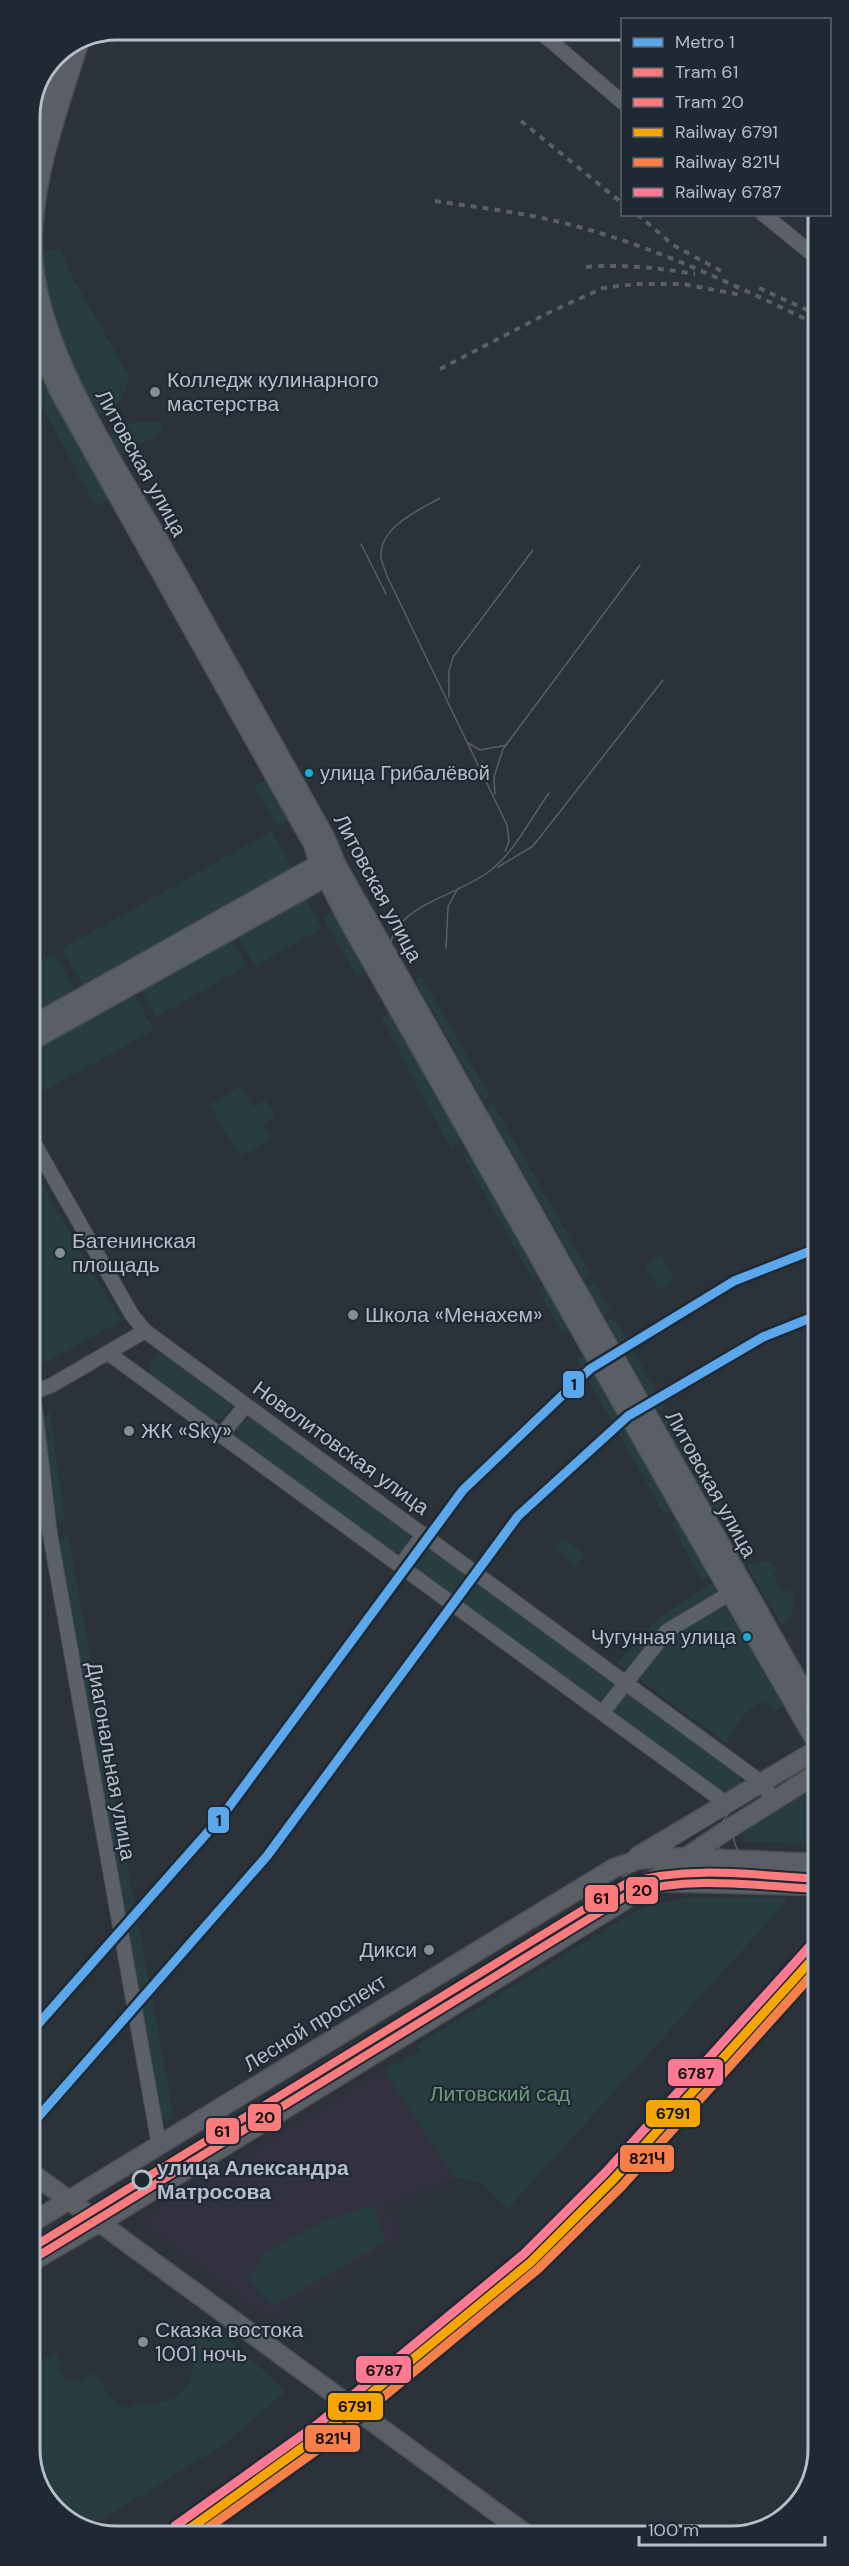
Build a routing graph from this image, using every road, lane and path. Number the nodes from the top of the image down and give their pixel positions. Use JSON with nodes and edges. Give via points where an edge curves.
{"nodes":[{"id":1,"x":550,"y":41,"type":"edge"},
{"id":2,"x":76,"y":52,"type":"edge"},
{"id":3,"x":57,"y":71,"type":"edge"},
{"id":4,"x":621,"y":101,"type":"edge"},
{"id":5,"x":40,"y":122,"type":"edge"},
{"id":6,"x":40,"y":185,"type":"edge"},
{"id":7,"x":765,"y":216,"type":"edge"},
{"id":8,"x":808,"y":251,"type":"edge"},
{"id":9,"x":40,"y":299,"type":"edge"},
{"id":10,"x":40,"y":347,"type":"edge"},
{"id":11,"x":327,"y":868,"type":"junction"},
{"id":12,"x":40,"y":1021,"type":"edge"},
{"id":13,"x":40,"y":1036,"type":"edge"},
{"id":14,"x":40,"y":1154,"type":"edge"},
{"id":15,"x":145,"y":1331,"type":"junction"},
{"id":16,"x":108,"y":1353,"type":"junction"},
{"id":17,"x":40,"y":1387,"type":"edge"},
{"id":18,"x":246,"y":1405,"type":"junction"},
{"id":19,"x":222,"y":1434,"type":"junction"},
{"id":20,"x":40,"y":1446,"type":"edge"},
{"id":21,"x":424,"y":1534,"type":"junction"},
{"id":22,"x":400,"y":1566,"type":"junction"},
{"id":23,"x":736,"y":1589,"type":"junction"},
{"id":24,"x":625,"y":1682,"type":"junction"},
{"id":25,"x":808,"y":1701,"type":"edge"},
{"id":26,"x":602,"y":1713,"type":"junction"},
{"id":27,"x":808,"y":1728,"type":"edge"},
{"id":28,"x":808,"y":1753,"type":"edge"},
{"id":29,"x":808,"y":1779,"type":"edge"},
{"id":30,"x":762,"y":1783,"type":"junction"},
{"id":31,"x":774,"y":1801,"type":"junction"},
{"id":32,"x":727,"y":1804,"type":"junction"},
{"id":33,"x":711,"y":1840,"type":"junction"},
{"id":34,"x":684,"y":1858,"type":"junction"},
{"id":35,"x":716,"y":1859,"type":"junction"},
{"id":36,"x":808,"y":1863,"type":"edge"},
{"id":37,"x":623,"y":1864,"type":"junction"},
{"id":38,"x":648,"y":1882,"type":"junction"},
{"id":39,"x":755,"y":1884,"type":"junction"},
{"id":40,"x":808,"y":1886,"type":"edge"},
{"id":41,"x":159,"y":2145,"type":"junction"},
{"id":42,"x":40,"y":2179,"type":"edge"},
{"id":43,"x":69,"y":2200,"type":"junction"},
{"id":44,"x":40,"y":2218,"type":"edge"},
{"id":45,"x":100,"y":2222,"type":"junction"},
{"id":46,"x":40,"y":2257,"type":"edge"},
{"id":47,"x":515,"y":2526,"type":"edge"}],
"edges":[{"from":1,"to":4,"type":"street"},
{"from":2,"to":6,"type":"street","name":"Литовская улица"},
{"from":3,"to":5,"type":"street"},
{"from":7,"to":8,"type":"street"},
{"from":9,"to":11,"type":"street","name":"Литовская улица","via":[[71,383],[320,827]]},
{"from":10,"to":11,"type":"street","name":"Литовская улица","via":[[58,389]]},
{"from":11,"to":12,"type":"street"},
{"from":11,"to":13,"type":"street"},
{"from":11,"to":23,"type":"street","name":"Литовская улица"},
{"from":14,"to":15,"type":"street","name":"Новолитовская улица","via":[[132,1315]]},
{"from":15,"to":16,"type":"street"},
{"from":15,"to":18,"type":"street","name":"Новолитовская улица"},
{"from":16,"to":17,"type":"street","via":[[52,1385]]},
{"from":16,"to":19,"type":"street"},
{"from":18,"to":19,"type":"street"},
{"from":18,"to":21,"type":"street","name":"Новолитовская улица"},
{"from":19,"to":22,"type":"street"},
{"from":20,"to":41,"type":"street","name":"Диагональная улица","via":[[52,1545]]},
{"from":21,"to":22,"type":"street"},
{"from":21,"to":24,"type":"street","name":"Новолитовская улица"},
{"from":22,"to":26,"type":"street"},
{"from":23,"to":24,"type":"street","via":[[667,1631]]},
{"from":23,"to":25,"type":"street","name":"Литовская улица"},
{"from":23,"to":27,"type":"street","name":"Литовская улица"},
{"from":24,"to":26,"type":"street"},
{"from":24,"to":30,"type":"street","name":"Новолитовская улица"},
{"from":26,"to":32,"type":"street"},
{"from":28,"to":30,"type":"street","name":"Лесной проспект"},
{"from":29,"to":31,"type":"street"},
{"from":30,"to":31,"type":"street","name":"Новолитовская улица"},
{"from":30,"to":32,"type":"street","name":"Лесной проспект"},
{"from":31,"to":33,"type":"street"},
{"from":32,"to":33,"type":"street","via":[[716,1819]]},
{"from":32,"to":37,"type":"street","name":"Лесной проспект"},
{"from":33,"to":34,"type":"street"},
{"from":33,"to":35,"type":"street"},
{"from":34,"to":35,"type":"street","name":"Лесной проспект"},
{"from":34,"to":37,"type":"street","name":"Лесной проспект"},
{"from":34,"to":38,"type":"street"},
{"from":35,"to":36,"type":"street","name":"Лесной проспект"},
{"from":35,"to":39,"type":"street","via":[[734,1875]]},
{"from":37,"to":41,"type":"street","name":"Лесной проспект"},
{"from":38,"to":39,"type":"street"},
{"from":38,"to":45,"type":"street","via":[[620,1903]]},
{"from":39,"to":40,"type":"street"},
{"from":41,"to":43,"type":"street","name":"Лесной проспект"},
{"from":42,"to":43,"type":"street"},
{"from":43,"to":44,"type":"street","name":"Лесной проспект"},
{"from":43,"to":45,"type":"street"},
{"from":45,"to":46,"type":"street"},
{"from":45,"to":47,"type":"street"}]}
